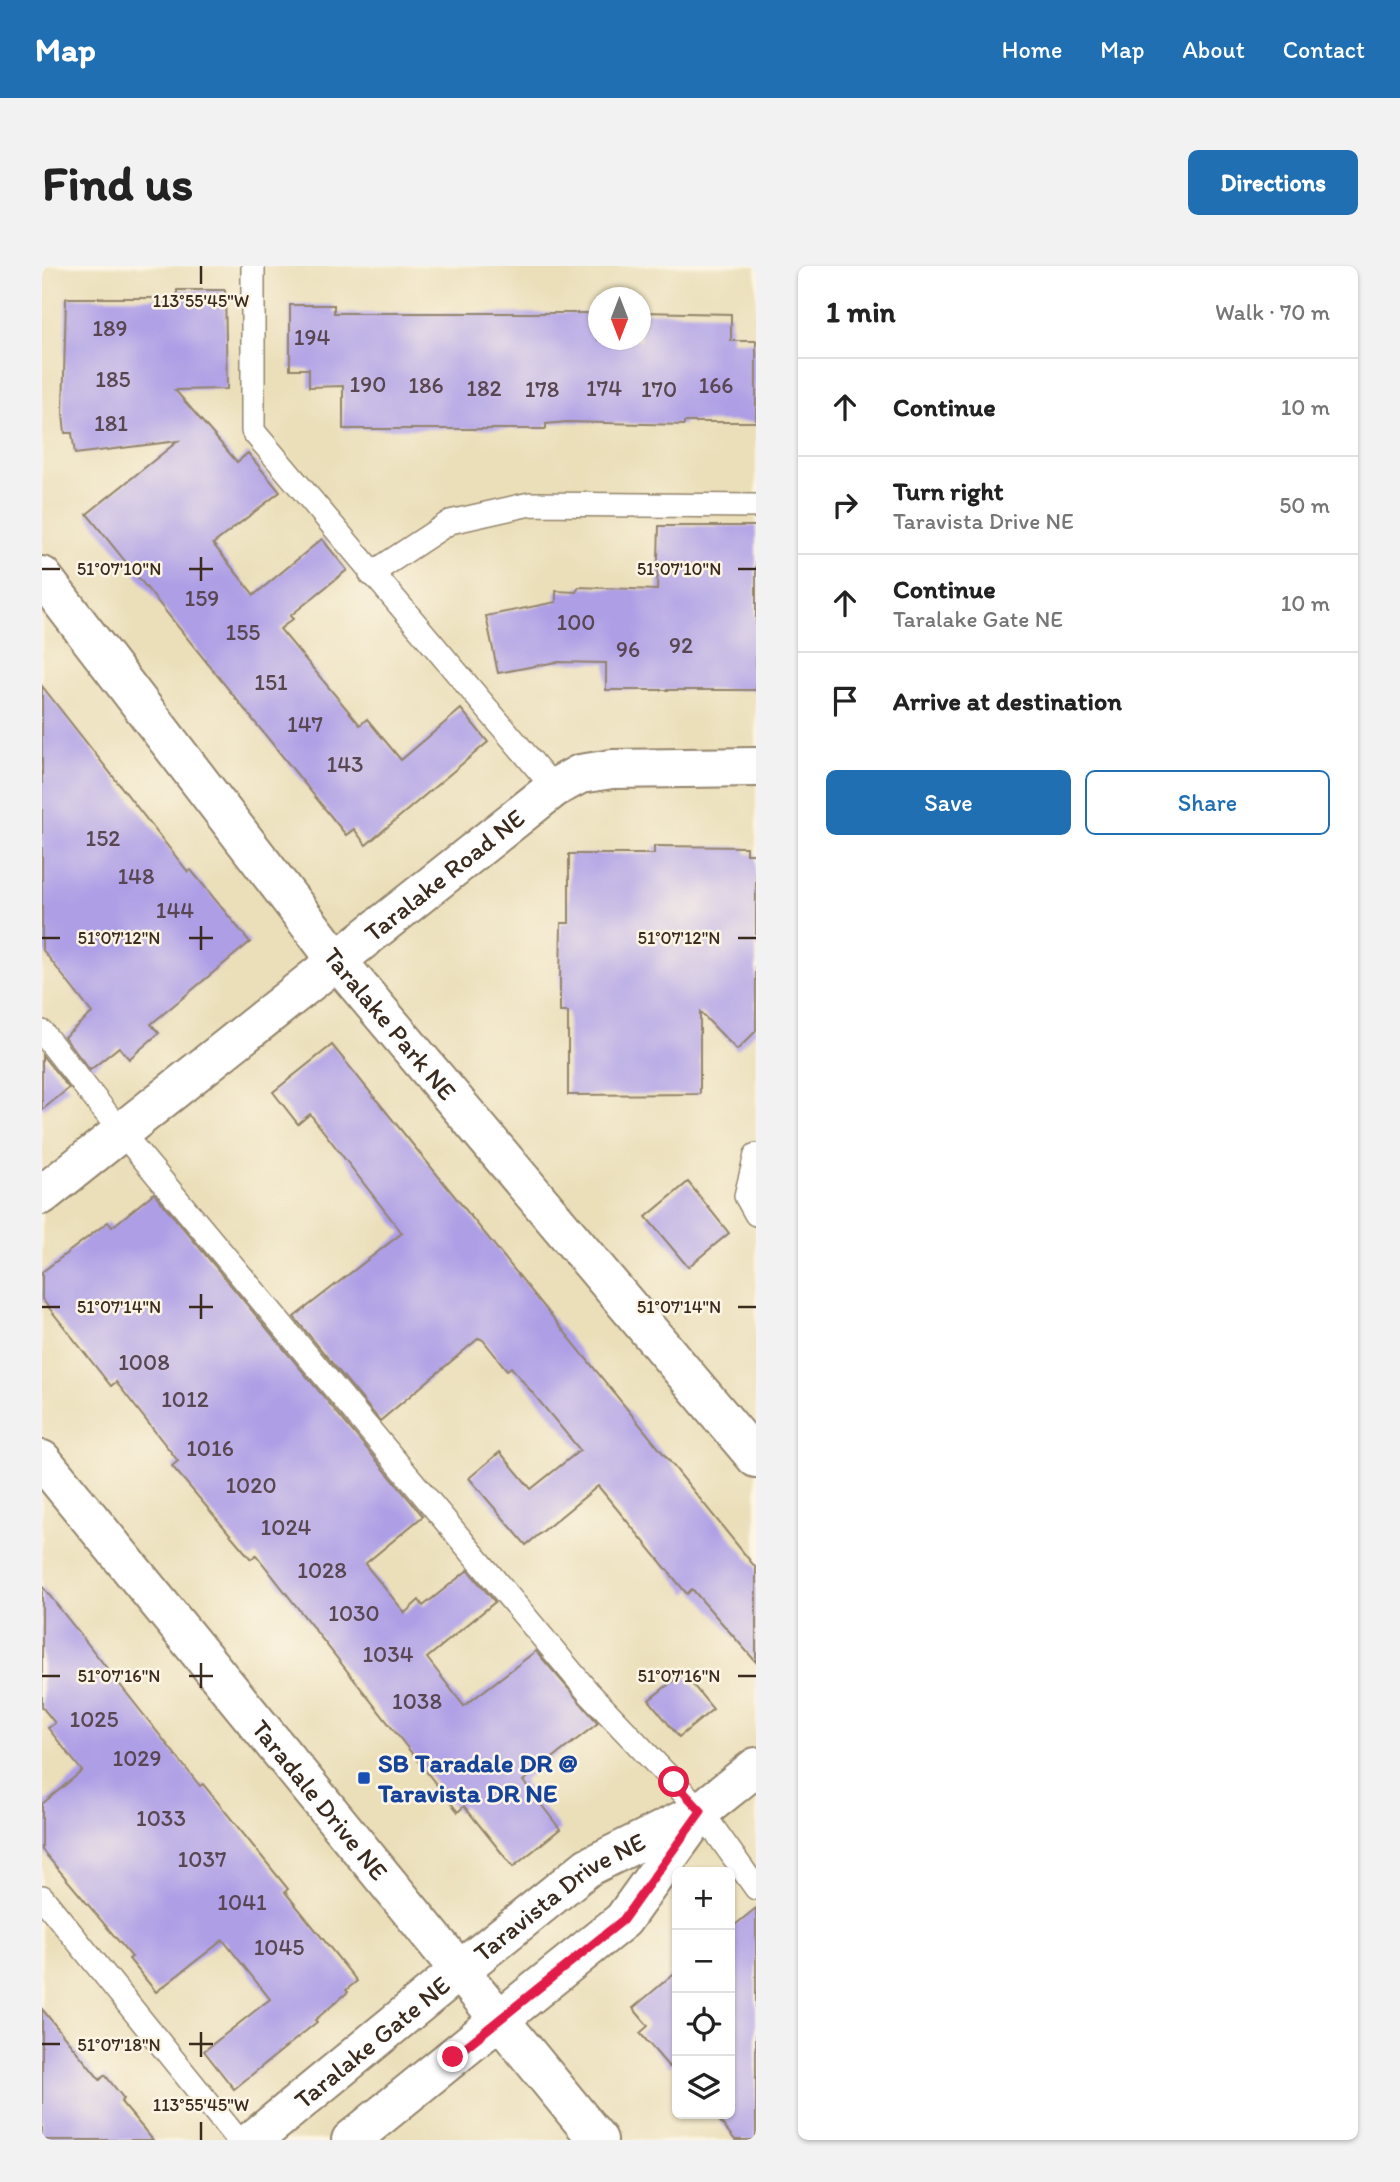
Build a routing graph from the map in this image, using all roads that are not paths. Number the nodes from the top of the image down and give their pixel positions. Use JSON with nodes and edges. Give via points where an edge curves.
{"nodes":[{"id":1,"x":253,"y":266,"type":"edge"},
{"id":2,"x":756,"y":506,"type":"edge"},
{"id":3,"x":371,"y":574,"type":"junction"},
{"id":4,"x":42,"y":576,"type":"edge"},
{"id":5,"x":756,"y":767,"type":"edge"},
{"id":6,"x":554,"y":788,"type":"junction"},
{"id":7,"x":338,"y":962,"type":"junction"},
{"id":8,"x":42,"y":1032,"type":"edge"},
{"id":9,"x":122,"y":1133,"type":"junction"},
{"id":10,"x":756,"y":1155,"type":"edge"},
{"id":11,"x":42,"y":1195,"type":"edge"},
{"id":12,"x":756,"y":1214,"type":"edge"},
{"id":13,"x":756,"y":1458,"type":"edge"},
{"id":14,"x":42,"y":1460,"type":"edge"},
{"id":15,"x":756,"y":1766,"type":"edge"},
{"id":16,"x":701,"y":1811,"type":"junction"},
{"id":17,"x":756,"y":1888,"type":"edge"},
{"id":18,"x":42,"y":1897,"type":"edge"},
{"id":19,"x":460,"y":1970,"type":"junction"},
{"id":20,"x":500,"y":2019,"type":"junction"},
{"id":21,"x":238,"y":2140,"type":"edge"},
{"id":22,"x":253,"y":2140,"type":"edge"},
{"id":23,"x":351,"y":2140,"type":"edge"},
{"id":24,"x":598,"y":2140,"type":"edge"}],
"edges":[{"from":1,"to":3,"type":"lane","via":[[253,430]]},
{"from":2,"to":3,"type":"lane","via":[[530,504],[450,522]]},
{"from":3,"to":6,"type":"lane"},
{"from":4,"to":7,"type":"street","name":"Taralake Park NE"},
{"from":5,"to":6,"type":"street","name":"Taralake Road NE","via":[[612,769],[580,774]]},
{"from":6,"to":7,"type":"street","name":"Taralake Road NE"},
{"from":7,"to":9,"type":"street","name":"Taralake Road NE"},
{"from":7,"to":13,"type":"street","name":"Taralake Park NE"},
{"from":8,"to":9,"type":"lane"},
{"from":9,"to":11,"type":"street","name":"Taralake Road NE"},
{"from":9,"to":16,"type":"lane","via":[[589,1693]]},
{"from":10,"to":12,"type":"lane","via":[[746,1196]]},
{"from":14,"to":19,"type":"street","name":"Taradale Drive NE"},
{"from":15,"to":16,"type":"street","name":"Taravista Drive NE"},
{"from":16,"to":17,"type":"lane"},
{"from":16,"to":19,"type":"street","name":"Taravista Drive NE","via":[[588,1867]]},
{"from":16,"to":20,"type":"street","name":"Taravista Drive NE","via":[[623,1920]]},
{"from":18,"to":21,"type":"lane"},
{"from":19,"to":20,"type":"street","name":"Taradale Drive NE"},
{"from":19,"to":22,"type":"street","name":"Taralake Gate NE"},
{"from":20,"to":23,"type":"street"},
{"from":20,"to":24,"type":"street","name":"Taradale Drive NE"}]}
